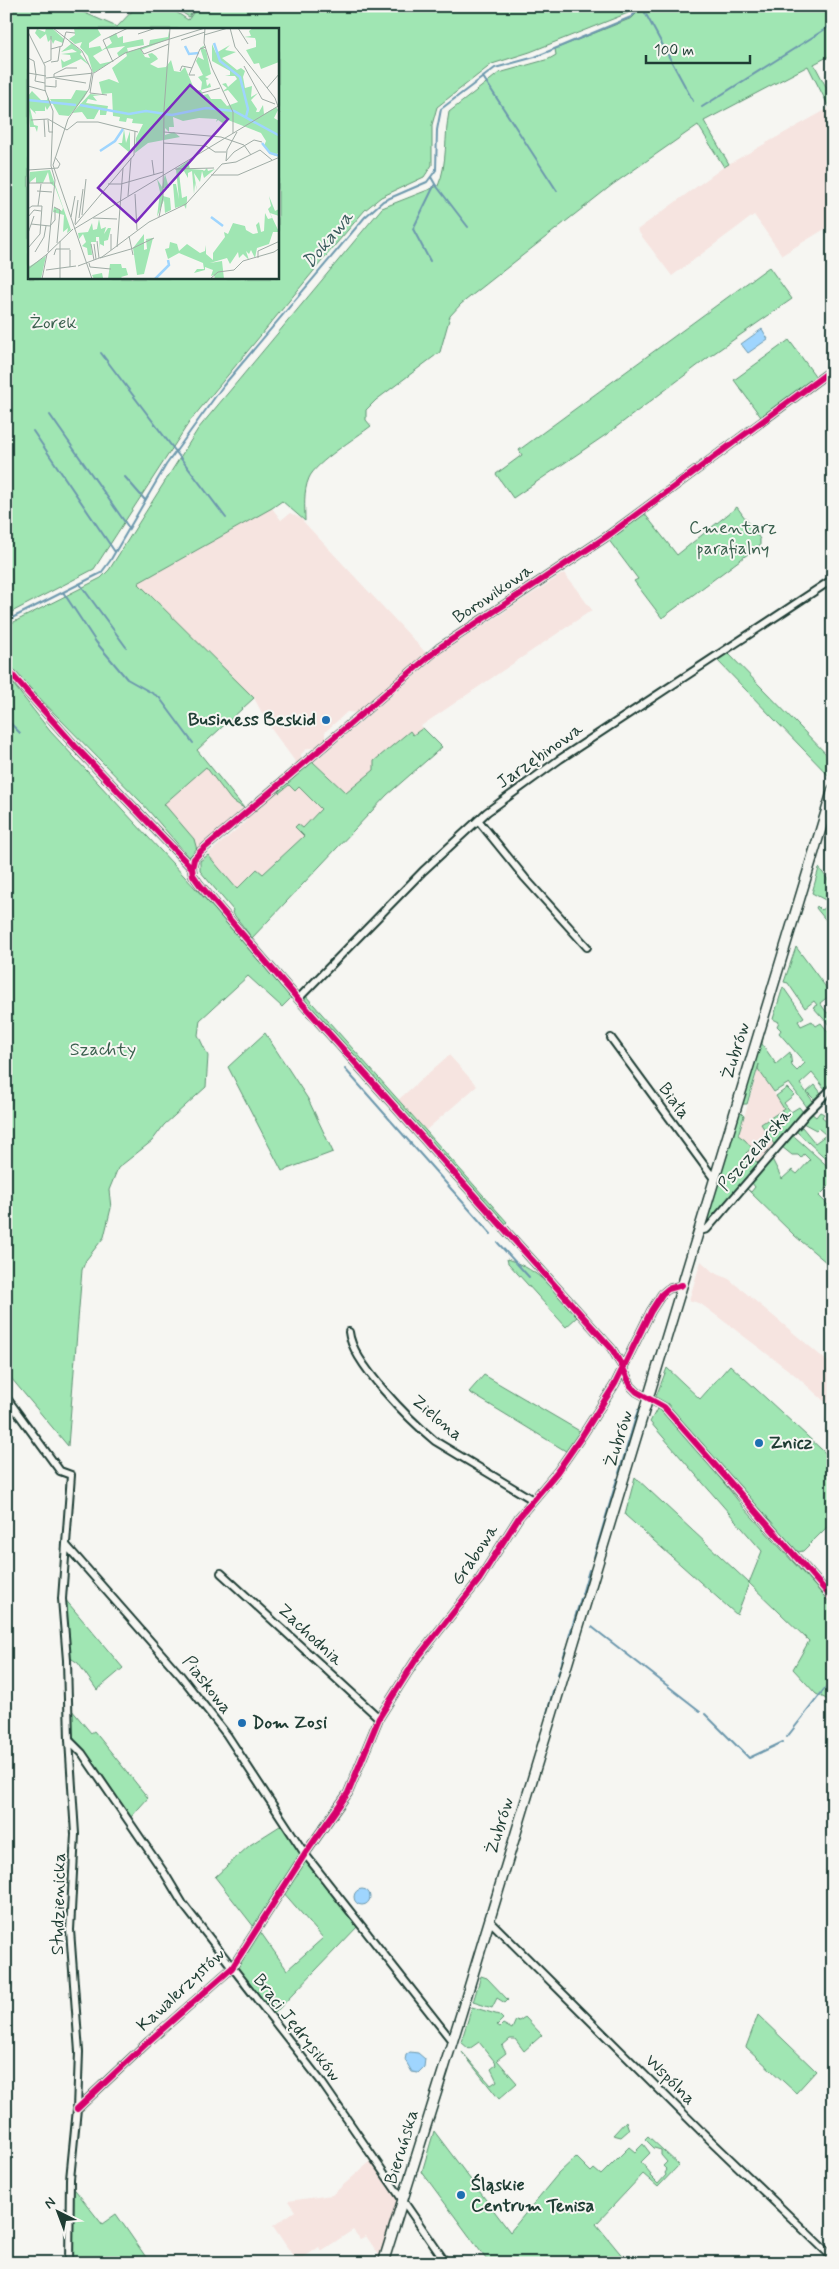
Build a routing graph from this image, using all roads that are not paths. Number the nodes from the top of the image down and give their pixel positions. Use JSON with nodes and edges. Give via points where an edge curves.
{"nodes":[{"id":1,"x":833,"y":369,"type":"edge"},
{"id":2,"x":833,"y":579,"type":"edge"},
{"id":3,"x":6,"y":668,"type":"edge"},
{"id":4,"x":833,"y":789,"type":"edge"},
{"id":5,"x":478,"y":820,"type":"junction"},
{"id":6,"x":192,"y":868,"type":"junction"},
{"id":7,"x":587,"y":947,"type":"dead end"},
{"id":8,"x":298,"y":999,"type":"junction"},
{"id":9,"x":611,"y":1038,"type":"dead end"},
{"id":10,"x":833,"y":1087,"type":"edge"},
{"id":11,"x":714,"y":1180,"type":"junction"},
{"id":12,"x":700,"y":1231,"type":"junction"},
{"id":13,"x":682,"y":1285,"type":"junction"},
{"id":14,"x":349,"y":1332,"type":"dead end"},
{"id":15,"x":622,"y":1366,"type":"junction"},
{"id":16,"x":6,"y":1397,"type":"edge"},
{"id":17,"x":649,"y":1397,"type":"junction"},
{"id":18,"x":533,"y":1500,"type":"junction"},
{"id":19,"x":66,"y":1545,"type":"junction"},
{"id":20,"x":221,"y":1573,"type":"dead end"},
{"id":21,"x":833,"y":1599,"type":"edge"},
{"id":22,"x":379,"y":1718,"type":"junction"},
{"id":23,"x":69,"y":1740,"type":"junction"},
{"id":24,"x":305,"y":1854,"type":"junction"},
{"id":25,"x":489,"y":1920,"type":"junction"},
{"id":26,"x":232,"y":1968,"type":"junction"},
{"id":27,"x":452,"y":2040,"type":"junction"},
{"id":28,"x":77,"y":2108,"type":"junction"},
{"id":29,"x":402,"y":2202,"type":"junction"},
{"id":30,"x":833,"y":2258,"type":"edge"},
{"id":31,"x":69,"y":2263,"type":"edge"},
{"id":32,"x":383,"y":2263,"type":"edge"},
{"id":33,"x":446,"y":2263,"type":"edge"}],
"edges":[{"from":1,"to":6,"type":"street","name":"Borowikowa","via":[[606,537],[439,648],[208,844],[197,855]]},
{"from":2,"to":5,"type":"street","name":"Jarzębinowa","via":[[522,784]]},
{"from":3,"to":6,"type":"street","via":[[75,746]]},
{"from":4,"to":11,"type":"main road","name":"Żubrów"},
{"from":5,"to":7,"type":"street","via":[[524,878]]},
{"from":5,"to":8,"type":"street","name":"Jarzębinowa"},
{"from":6,"to":8,"type":"street","via":[[200,885]]},
{"from":8,"to":15,"type":"street","via":[[605,1342]]},
{"from":9,"to":11,"type":"street","name":"Biała"},
{"from":10,"to":12,"type":"street","name":"Pszczelarska","via":[[707,1229]]},
{"from":11,"to":12,"type":"main road","name":"Żubrów"},
{"from":12,"to":13,"type":"main road","name":"Żubrów"},
{"from":13,"to":15,"type":"street","name":"Grabowa","via":[[662,1294]]},
{"from":13,"to":17,"type":"main road","name":"Żubrów"},
{"from":14,"to":18,"type":"street","name":"Zielona","via":[[357,1352],[380,1385],[411,1420],[435,1441]]},
{"from":15,"to":17,"type":"street","via":[[631,1386]]},
{"from":15,"to":18,"type":"street","name":"Grabowa","via":[[615,1384],[582,1436]]},
{"from":16,"to":19,"type":"street","via":[[60,1471],[71,1475]]},
{"from":17,"to":21,"type":"street","via":[[664,1407]]},
{"from":17,"to":25,"type":"main road","name":"Żubrów"},
{"from":18,"to":22,"type":"street","name":"Grabowa","via":[[479,1580],[415,1661]]},
{"from":19,"to":23,"type":"street","name":"Studzienicka","via":[[62,1599],[68,1660]]},
{"from":19,"to":24,"type":"street","name":"Piaskowa","via":[[157,1646],[222,1727]]},
{"from":20,"to":22,"type":"street","name":"Zachodnia"},
{"from":22,"to":24,"type":"street","name":"Grabowa","via":[[348,1792]]},
{"from":23,"to":26,"type":"street","name":"Braci Jędrysików","via":[[87,1761],[183,1904]]},
{"from":23,"to":28,"type":"street","name":"Studzienicka","via":[[75,1834],[70,1930],[79,2052]]},
{"from":24,"to":26,"type":"street","name":"Kawalerzystów"},
{"from":24,"to":27,"type":"street","name":"Piaskowa"},
{"from":25,"to":27,"type":"main road","name":"Żubrów"},
{"from":25,"to":30,"type":"street","name":"Wspólna"},
{"from":26,"to":28,"type":"street","name":"Kawalerzystów"},
{"from":26,"to":29,"type":"street","name":"Braci Jędrysików","via":[[320,2080]]},
{"from":27,"to":29,"type":"main road","name":"Bieruńska"},
{"from":28,"to":31,"type":"street","name":"Studzienicka","via":[[70,2179]]},
{"from":29,"to":32,"type":"main road","name":"Bieruńska"},
{"from":29,"to":33,"type":"street","name":"Braci Jędrysików"}]}
